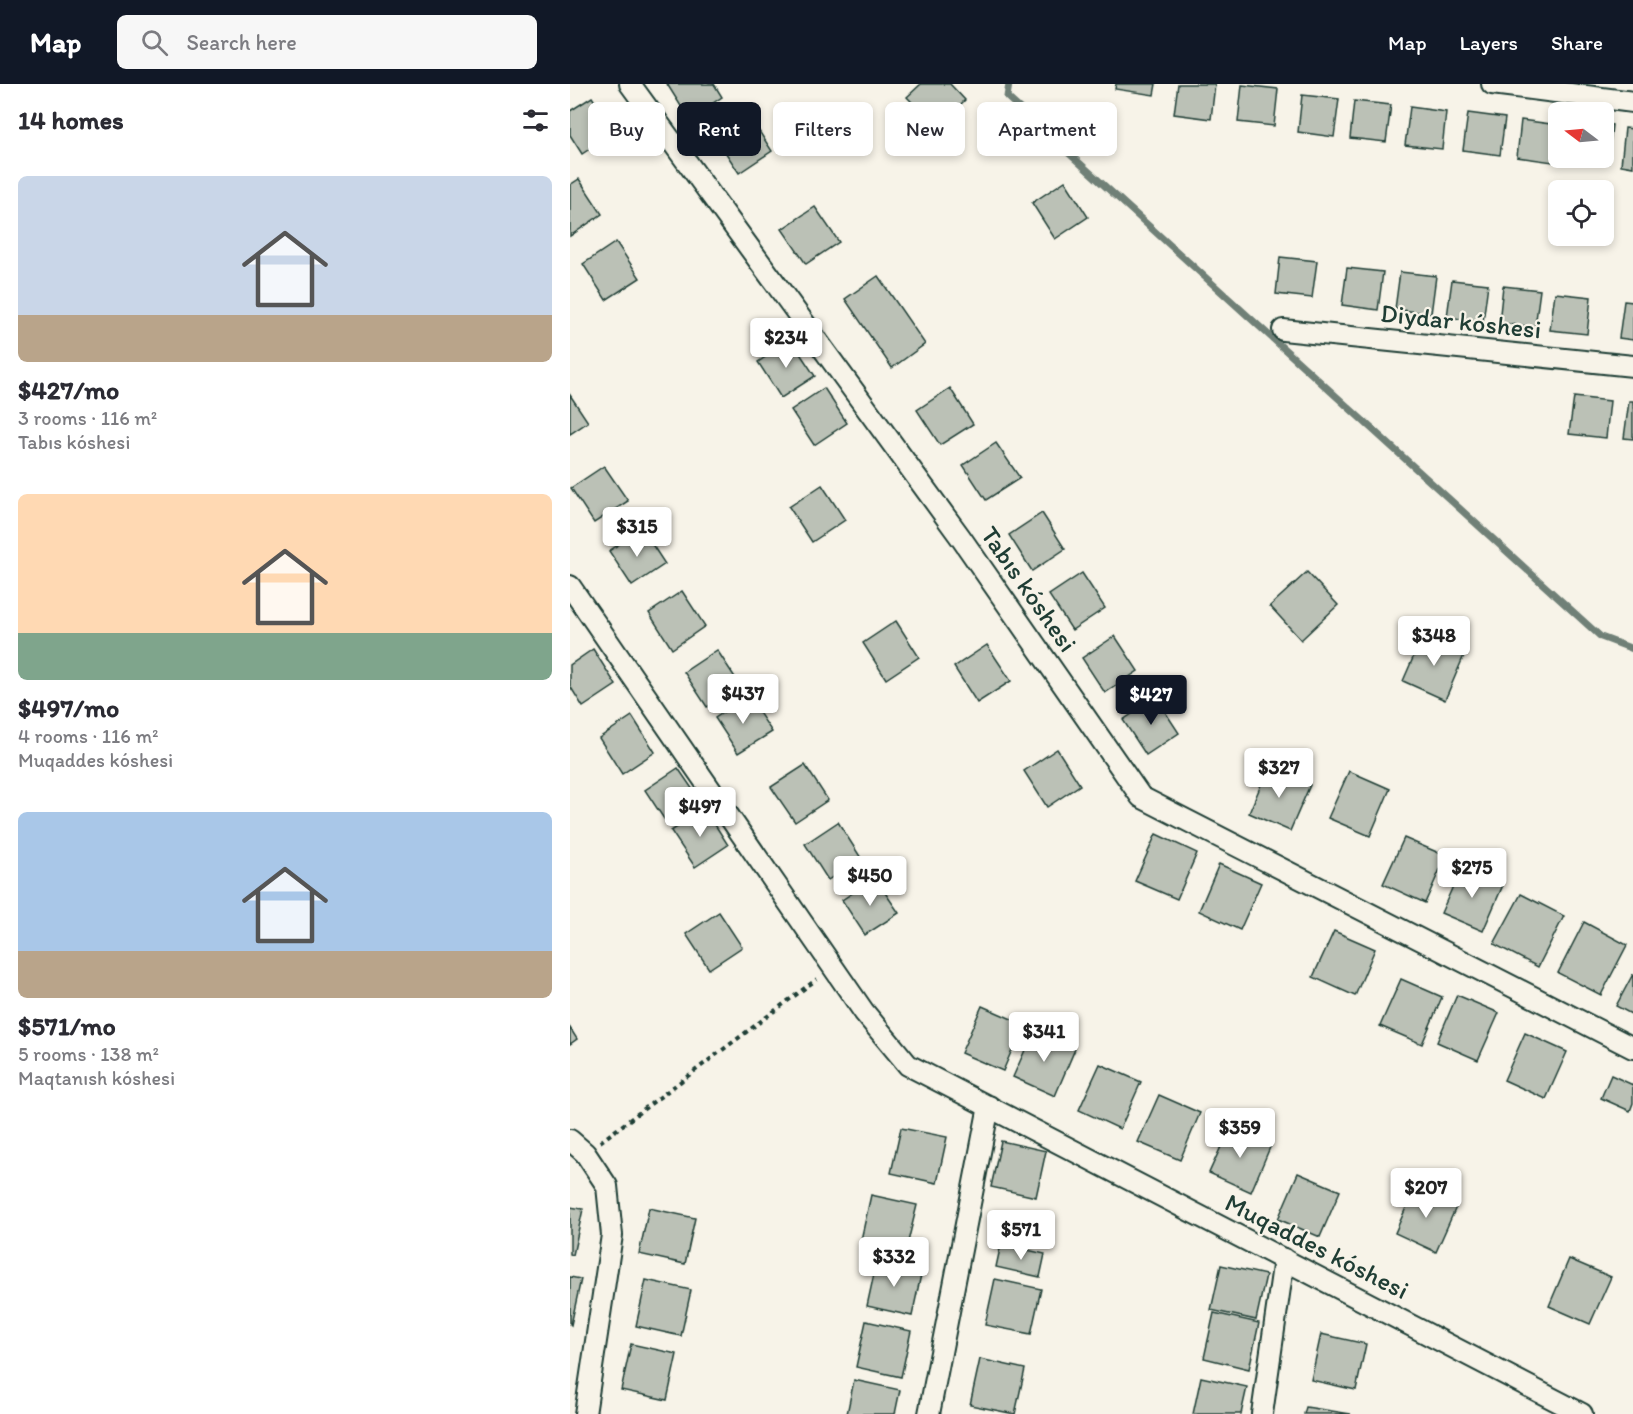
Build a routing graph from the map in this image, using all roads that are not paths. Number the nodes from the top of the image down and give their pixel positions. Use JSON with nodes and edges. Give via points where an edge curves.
{"nodes":[{"id":1,"x":630,"y":84,"type":"edge"},
{"id":2,"x":1492,"y":84,"type":"edge"},
{"id":3,"x":1633,"y":102,"type":"edge"},
{"id":4,"x":1283,"y":330,"type":"dead end"},
{"id":5,"x":1633,"y":366,"type":"edge"},
{"id":6,"x":570,"y":586,"type":"edge"},
{"id":7,"x":1633,"y":1048,"type":"edge"},
{"id":8,"x":989,"y":1106,"type":"junction"},
{"id":9,"x":570,"y":1140,"type":"edge"},
{"id":10,"x":1284,"y":1259,"type":"junction"},
{"id":11,"x":585,"y":1414,"type":"edge"},
{"id":12,"x":929,"y":1414,"type":"edge"},
{"id":13,"x":1262,"y":1414,"type":"edge"},
{"id":14,"x":1582,"y":1414,"type":"edge"}],
"edges":[{"from":1,"to":7,"type":"street","name":"Tabıs kóshesi","via":[[940,510],[1141,797]]},
{"from":2,"to":3,"type":"street"},
{"from":4,"to":5,"type":"street","name":"Diydar kóshesi"},
{"from":6,"to":8,"type":"street","name":"Muqaddes kóshesi","via":[[864,1012],[908,1065]]},
{"from":8,"to":10,"type":"street","name":"Muqaddes kóshesi"},
{"from":8,"to":12,"type":"street"},
{"from":9,"to":11,"type":"street","via":[[585,1153],[607,1186],[612,1235]]},
{"from":10,"to":13,"type":"street"},
{"from":10,"to":14,"type":"street","name":"Muqaddes kóshesi"}]}
